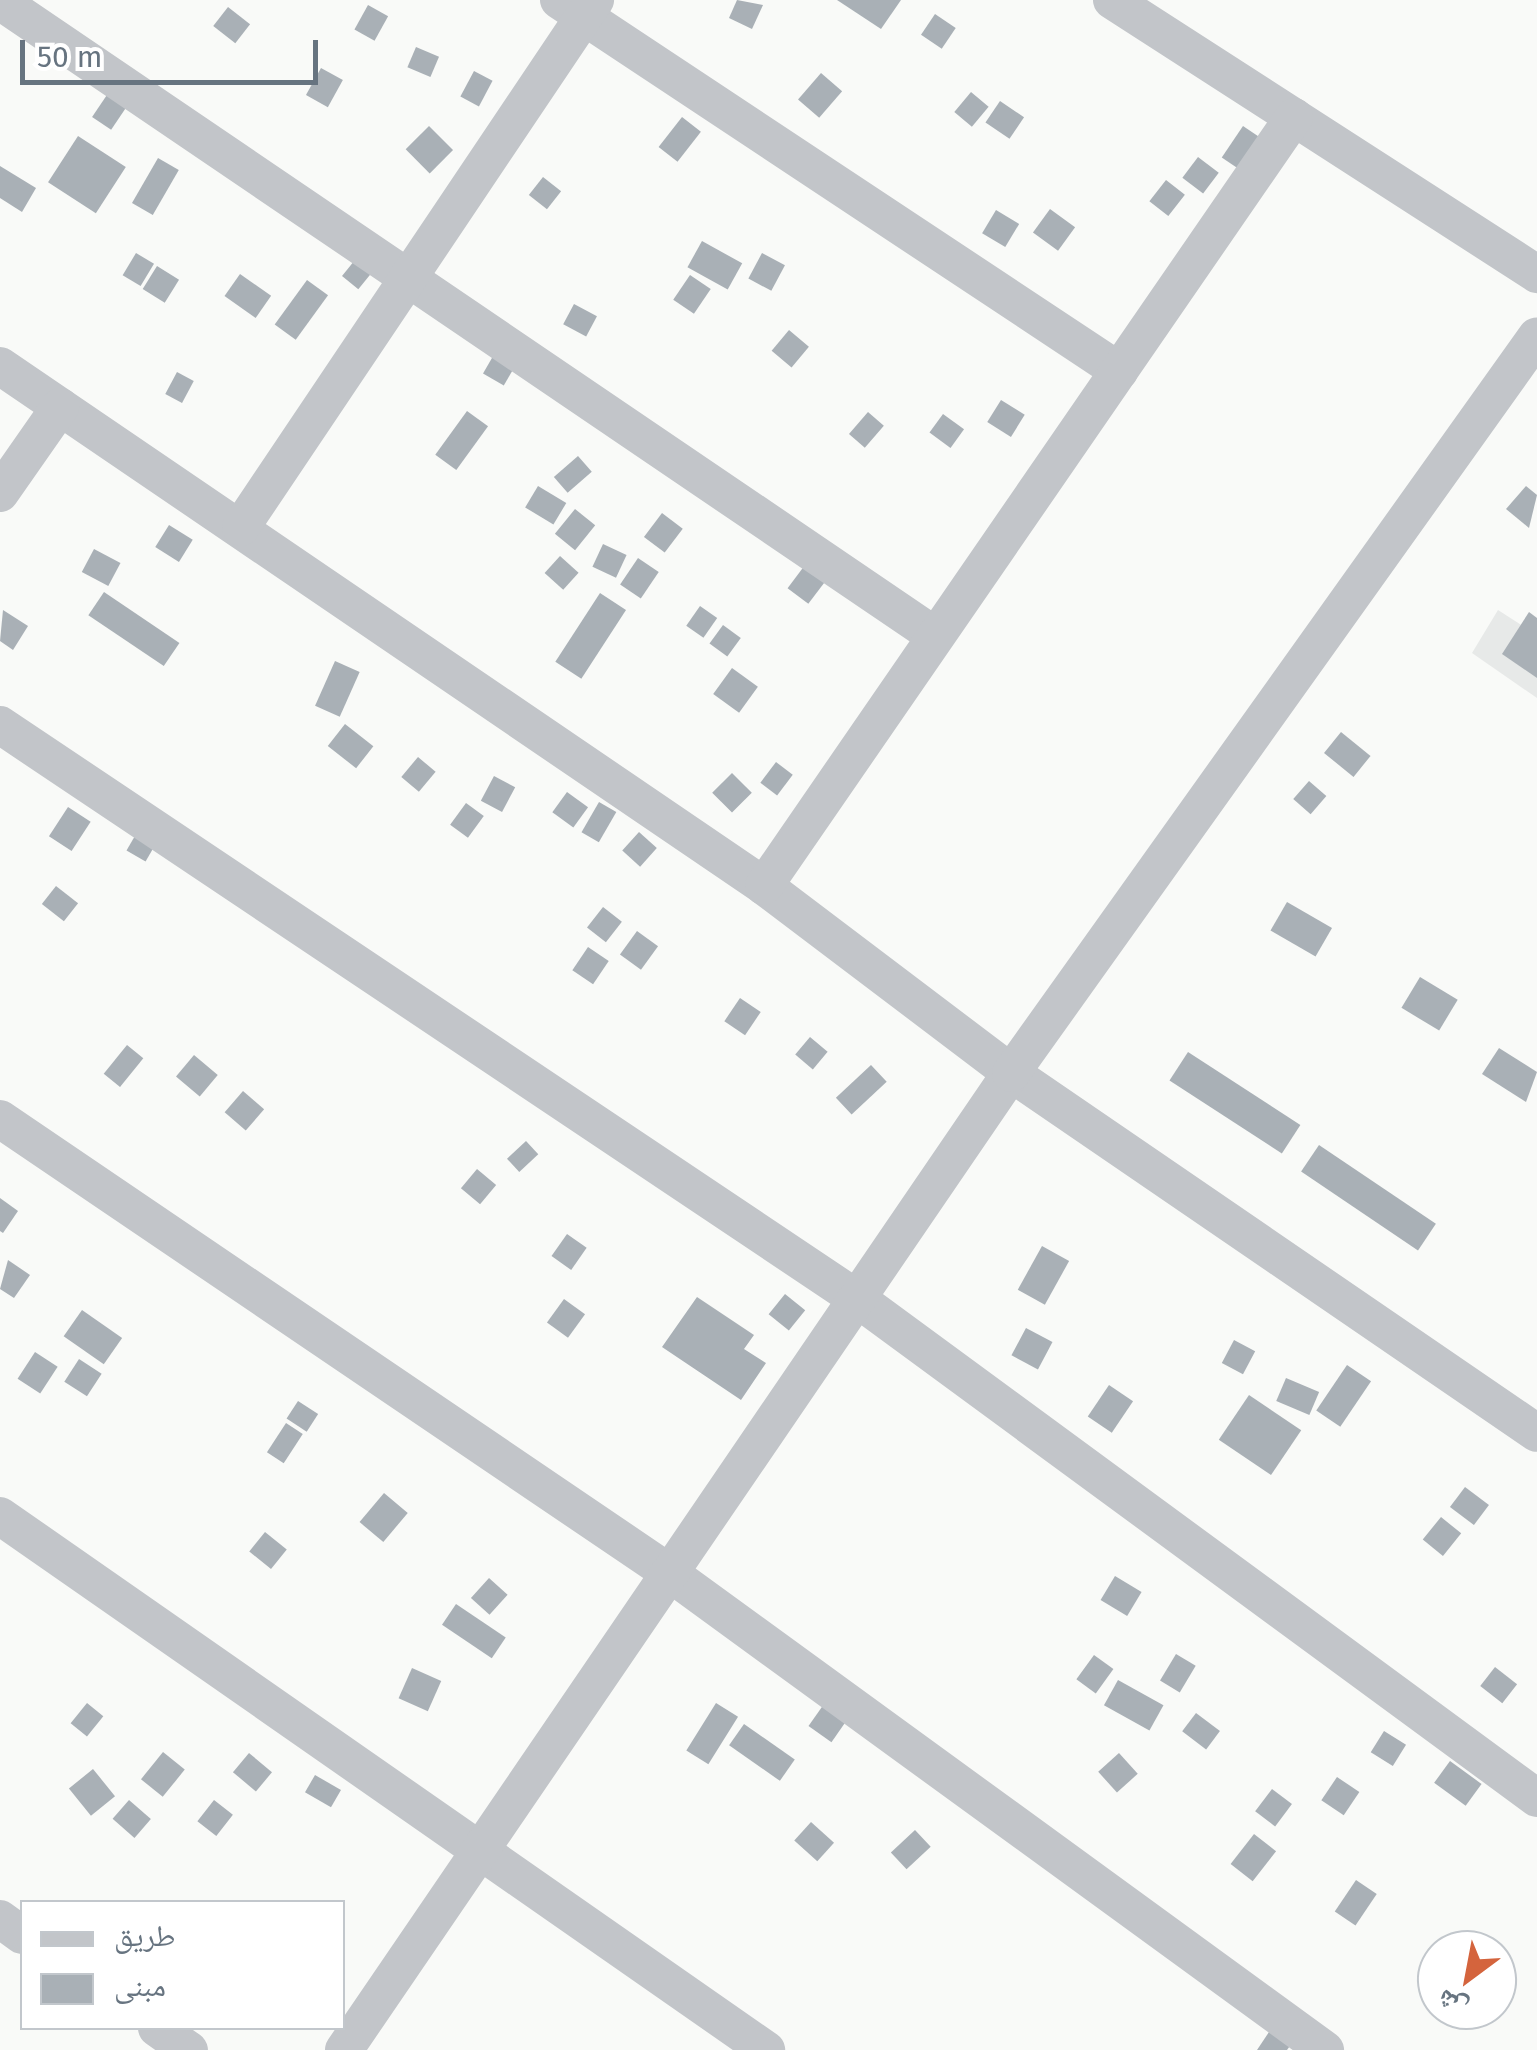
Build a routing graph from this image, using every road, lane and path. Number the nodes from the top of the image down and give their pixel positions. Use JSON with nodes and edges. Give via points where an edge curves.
{"nodes":[{"id":1,"x":1112,"y":0,"type":"edge"},
{"id":2,"x":0,"y":1,"type":"edge"},
{"id":3,"x":579,"y":5,"type":"edge"},
{"id":4,"x":1294,"y":117,"type":"junction"},
{"id":5,"x":1537,"y":274,"type":"edge"},
{"id":6,"x":412,"y":282,"type":"junction"},
{"id":7,"x":1537,"y":336,"type":"edge"},
{"id":8,"x":0,"y":366,"type":"edge"},
{"id":9,"x":1119,"y":371,"type":"junction"},
{"id":10,"x":60,"y":408,"type":"junction"},
{"id":11,"x":0,"y":494,"type":"edge"},
{"id":12,"x":242,"y":527,"type":"junction"},
{"id":13,"x":934,"y":635,"type":"junction"},
{"id":14,"x":0,"y":724,"type":"edge"},
{"id":15,"x":764,"y":886,"type":"junction"},
{"id":16,"x":1010,"y":1073,"type":"junction"},
{"id":17,"x":0,"y":1119,"type":"edge"},
{"id":18,"x":859,"y":1300,"type":"junction"},
{"id":19,"x":1537,"y":1432,"type":"edge"},
{"id":20,"x":0,"y":1516,"type":"edge"},
{"id":21,"x":671,"y":1574,"type":"junction"},
{"id":22,"x":1537,"y":1798,"type":"edge"},
{"id":23,"x":481,"y":1849,"type":"junction"},
{"id":24,"x":160,"y":2030,"type":"edge"},
{"id":25,"x":190,"y":2050,"type":"edge"},
{"id":26,"x":344,"y":2050,"type":"edge"},
{"id":27,"x":766,"y":2050,"type":"edge"},
{"id":28,"x":1324,"y":2050,"type":"edge"}],
"edges":[{"from":1,"to":4,"type":"street"},
{"from":2,"to":6,"type":"street"},
{"from":3,"to":6,"type":"street"},
{"from":3,"to":9,"type":"street"},
{"from":4,"to":5,"type":"street"},
{"from":4,"to":9,"type":"street"},
{"from":6,"to":12,"type":"street"},
{"from":6,"to":13,"type":"street"},
{"from":7,"to":16,"type":"street"},
{"from":8,"to":10,"type":"street"},
{"from":9,"to":13,"type":"street"},
{"from":10,"to":11,"type":"street"},
{"from":10,"to":12,"type":"street"},
{"from":12,"to":15,"type":"street"},
{"from":13,"to":15,"type":"street"},
{"from":14,"to":18,"type":"street"},
{"from":15,"to":16,"type":"street"},
{"from":16,"to":18,"type":"street"},
{"from":16,"to":19,"type":"street"},
{"from":17,"to":21,"type":"street"},
{"from":18,"to":21,"type":"street"},
{"from":18,"to":22,"type":"street"},
{"from":20,"to":23,"type":"street"},
{"from":21,"to":23,"type":"street"},
{"from":21,"to":28,"type":"street"},
{"from":23,"to":26,"type":"street"},
{"from":23,"to":27,"type":"street"},
{"from":24,"to":25,"type":"street"}]}
